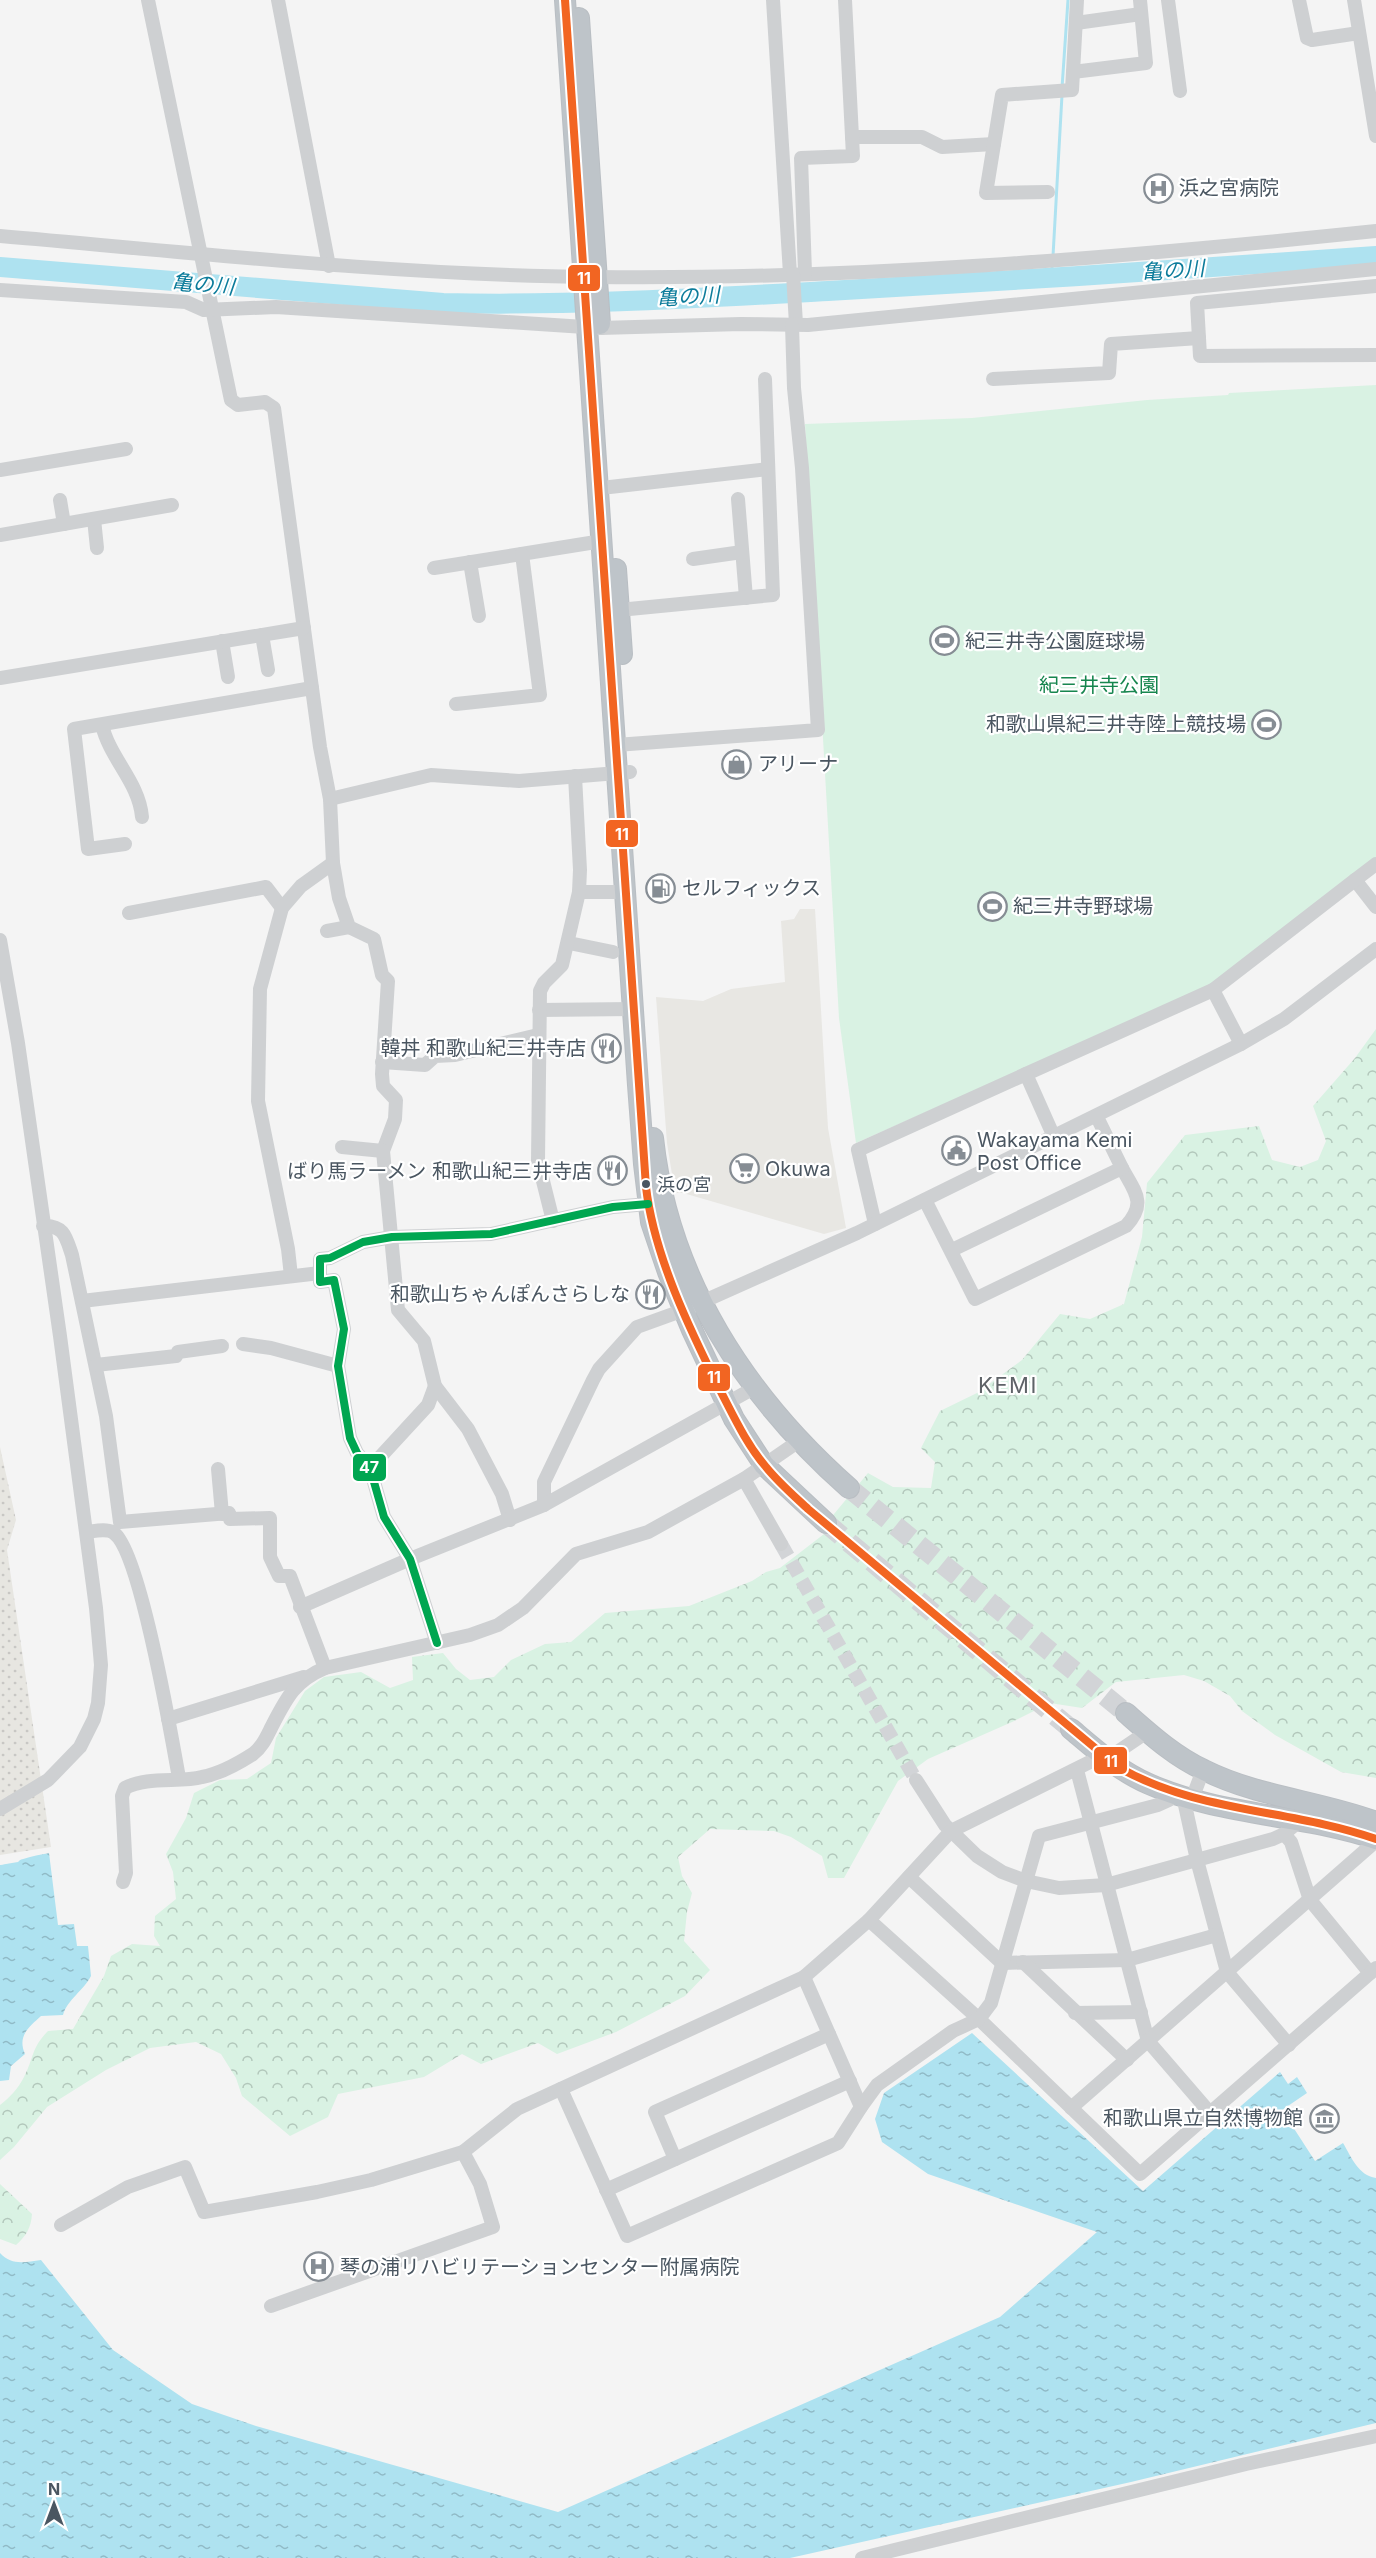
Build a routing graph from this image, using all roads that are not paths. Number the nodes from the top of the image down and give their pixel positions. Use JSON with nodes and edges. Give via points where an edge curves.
{"nodes":[{"id":1,"x":148,"y":0,"type":"edge"},
{"id":2,"x":278,"y":0,"type":"edge"},
{"id":3,"x":565,"y":0,"type":"edge"},
{"id":4,"x":578,"y":0,"type":"edge"},
{"id":5,"x":773,"y":0,"type":"edge"},
{"id":6,"x":845,"y":0,"type":"edge"},
{"id":7,"x":1077,"y":0,"type":"edge"},
{"id":8,"x":1168,"y":0,"type":"edge"},
{"id":9,"x":1299,"y":0,"type":"edge"},
{"id":10,"x":1354,"y":0,"type":"edge"},
{"id":11,"x":1141,"y":7,"type":"edge"},
{"id":12,"x":1076,"y":23,"type":"junction"},
{"id":13,"x":1359,"y":33,"type":"junction"},
{"id":14,"x":1073,"y":72,"type":"junction"},
{"id":15,"x":1180,"y":91,"type":"dead end"},
{"id":16,"x":1376,"y":136,"type":"edge"},
{"id":17,"x":852,"y":137,"type":"junction"},
{"id":18,"x":994,"y":144,"type":"junction"},
{"id":19,"x":1048,"y":192,"type":"dead end"},
{"id":20,"x":1376,"y":231,"type":"edge"},
{"id":21,"x":0,"y":236,"type":"edge"},
{"id":22,"x":201,"y":256,"type":"junction"},
{"id":23,"x":329,"y":266,"type":"junction"},
{"id":24,"x":1376,"y":269,"type":"edge"},
{"id":25,"x":796,"y":274,"type":"junction"},
{"id":26,"x":590,"y":279,"type":"junction"},
{"id":27,"x":1376,"y":286,"type":"edge"},
{"id":28,"x":0,"y":290,"type":"edge"},
{"id":29,"x":211,"y":306,"type":"junction"},
{"id":30,"x":795,"y":324,"type":"junction"},
{"id":31,"x":593,"y":326,"type":"junction"},
{"id":32,"x":1199,"y":338,"type":"junction"},
{"id":33,"x":1376,"y":355,"type":"edge"},
{"id":34,"x":765,"y":379,"type":"dead end"},
{"id":35,"x":993,"y":379,"type":"dead end"},
{"id":36,"x":126,"y":449,"type":"dead end"},
{"id":37,"x":768,"y":469,"type":"junction"},
{"id":38,"x":0,"y":470,"type":"edge"},
{"id":39,"x":610,"y":487,"type":"junction"},
{"id":40,"x":738,"y":499,"type":"dead end"},
{"id":41,"x":60,"y":500,"type":"dead end"},
{"id":42,"x":172,"y":505,"type":"dead end"},
{"id":43,"x":94,"y":519,"type":"junction"},
{"id":44,"x":64,"y":524,"type":"junction"},
{"id":45,"x":0,"y":535,"type":"edge"},
{"id":46,"x":602,"y":541,"type":"junction"},
{"id":47,"x":98,"y":548,"type":"dead end"},
{"id":48,"x":742,"y":552,"type":"junction"},
{"id":49,"x":522,"y":554,"type":"junction"},
{"id":50,"x":693,"y":558,"type":"dead end"},
{"id":51,"x":470,"y":562,"type":"junction"},
{"id":52,"x":434,"y":568,"type":"dead end"},
{"id":53,"x":746,"y":598,"type":"junction"},
{"id":54,"x":619,"y":610,"type":"junction"},
{"id":55,"x":479,"y":616,"type":"dead end"},
{"id":56,"x":304,"y":628,"type":"junction"},
{"id":57,"x":261,"y":635,"type":"junction"},
{"id":58,"x":222,"y":641,"type":"junction"},
{"id":59,"x":268,"y":670,"type":"dead end"},
{"id":60,"x":228,"y":677,"type":"dead end"},
{"id":61,"x":0,"y":678,"type":"edge"},
{"id":62,"x":312,"y":688,"type":"junction"},
{"id":63,"x":456,"y":704,"type":"dead end"},
{"id":64,"x":102,"y":724,"type":"junction"},
{"id":65,"x":622,"y":744,"type":"junction"},
{"id":66,"x":623,"y":773,"type":"junction"},
{"id":67,"x":575,"y":776,"type":"junction"},
{"id":68,"x":330,"y":799,"type":"junction"},
{"id":69,"x":142,"y":818,"type":"dead end"},
{"id":70,"x":125,"y":844,"type":"dead end"},
{"id":71,"x":333,"y":863,"type":"junction"},
{"id":72,"x":1376,"y":864,"type":"edge"},
{"id":73,"x":1355,"y":880,"type":"junction"},
{"id":74,"x":579,"y":892,"type":"junction"},
{"id":75,"x":625,"y":892,"type":"junction"},
{"id":76,"x":1376,"y":907,"type":"edge"},
{"id":77,"x":282,"y":908,"type":"junction"},
{"id":78,"x":129,"y":913,"type":"dead end"},
{"id":79,"x":349,"y":927,"type":"junction"},
{"id":80,"x":327,"y":932,"type":"dead end"},
{"id":81,"x":0,"y":940,"type":"edge"},
{"id":82,"x":569,"y":943,"type":"junction"},
{"id":83,"x":1376,"y":949,"type":"edge"},
{"id":84,"x":612,"y":952,"type":"dead end"},
{"id":85,"x":1213,"y":990,"type":"junction"},
{"id":86,"x":633,"y":1009,"type":"junction"},
{"id":87,"x":539,"y":1010,"type":"junction"},
{"id":88,"x":538,"y":1035,"type":"junction"},
{"id":89,"x":1241,"y":1044,"type":"junction"},
{"id":90,"x":382,"y":1062,"type":"junction"},
{"id":91,"x":1026,"y":1074,"type":"junction"},
{"id":92,"x":1097,"y":1117,"type":"junction"},
{"id":93,"x":1054,"y":1137,"type":"junction"},
{"id":94,"x":342,"y":1148,"type":"dead end"},
{"id":95,"x":383,"y":1151,"type":"junction"},
{"id":96,"x":1122,"y":1168,"type":"junction"},
{"id":97,"x":925,"y":1200,"type":"junction"},
{"id":98,"x":648,"y":1204,"type":"junction"},
{"id":99,"x":553,"y":1221,"type":"junction"},
{"id":100,"x":875,"y":1224,"type":"junction"},
{"id":101,"x":43,"y":1226,"type":"junction"},
{"id":102,"x":392,"y":1237,"type":"junction"},
{"id":103,"x":952,"y":1250,"type":"junction"},
{"id":104,"x":320,"y":1273,"type":"junction"},
{"id":105,"x":291,"y":1276,"type":"junction"},
{"id":106,"x":82,"y":1301,"type":"junction"},
{"id":107,"x":693,"y":1306,"type":"junction"},
{"id":108,"x":243,"y":1344,"type":"dead end"},
{"id":109,"x":222,"y":1346,"type":"dead end"},
{"id":110,"x":96,"y":1365,"type":"junction"},
{"id":111,"x":338,"y":1366,"type":"junction"},
{"id":112,"x":435,"y":1386,"type":"junction"},
{"id":113,"x":754,"y":1388,"type":"junction"},
{"id":114,"x":726,"y":1402,"type":"junction"},
{"id":115,"x":799,"y":1442,"type":"junction"},
{"id":116,"x":764,"y":1465,"type":"junction"},
{"id":117,"x":370,"y":1468,"type":"junction"},
{"id":118,"x":218,"y":1469,"type":"dead end"},
{"id":119,"x":744,"y":1479,"type":"junction"},
{"id":120,"x":849,"y":1488,"type":"tunnel mouth"},
{"id":121,"x":544,"y":1505,"type":"junction"},
{"id":122,"x":222,"y":1514,"type":"junction"},
{"id":123,"x":510,"y":1520,"type":"junction"},
{"id":124,"x":826,"y":1523,"type":"tunnel mouth"},
{"id":125,"x":116,"y":1528,"type":"junction"},
{"id":126,"x":87,"y":1532,"type":"junction"},
{"id":127,"x":781,"y":1544,"type":"tunnel mouth"},
{"id":128,"x":410,"y":1559,"type":"junction"},
{"id":129,"x":300,"y":1608,"type":"junction"},
{"id":130,"x":437,"y":1644,"type":"junction"},
{"id":131,"x":325,"y":1668,"type":"junction"},
{"id":132,"x":306,"y":1676,"type":"junction"},
{"id":133,"x":1126,"y":1713,"type":"tunnel mouth"},
{"id":134,"x":168,"y":1719,"type":"junction"},
{"id":135,"x":1071,"y":1729,"type":"tunnel mouth"},
{"id":136,"x":1148,"y":1732,"type":"junction"},
{"id":137,"x":1104,"y":1758,"type":"junction"},
{"id":138,"x":1077,"y":1770,"type":"junction"},
{"id":139,"x":1203,"y":1770,"type":"junction"},
{"id":140,"x":179,"y":1778,"type":"junction"},
{"id":141,"x":916,"y":1780,"type":"tunnel mouth"},
{"id":142,"x":1183,"y":1796,"type":"junction"},
{"id":143,"x":1318,"y":1805,"type":"junction"},
{"id":144,"x":0,"y":1809,"type":"edge"},
{"id":145,"x":1300,"y":1821,"type":"junction"},
{"id":146,"x":1090,"y":1822,"type":"junction"},
{"id":147,"x":1376,"y":1822,"type":"edge"},
{"id":148,"x":948,"y":1828,"type":"junction"},
{"id":149,"x":1284,"y":1834,"type":"junction"},
{"id":150,"x":1376,"y":1840,"type":"edge"},
{"id":151,"x":1197,"y":1860,"type":"junction"},
{"id":152,"x":909,"y":1877,"type":"junction"},
{"id":153,"x":1026,"y":1881,"type":"junction"},
{"id":154,"x":123,"y":1882,"type":"dead end"},
{"id":155,"x":1107,"y":1885,"type":"junction"},
{"id":156,"x":1310,"y":1900,"type":"junction"},
{"id":157,"x":869,"y":1920,"type":"junction"},
{"id":158,"x":1217,"y":1935,"type":"junction"},
{"id":159,"x":1126,"y":1960,"type":"junction"},
{"id":160,"x":1023,"y":1962,"type":"junction"},
{"id":161,"x":1002,"y":1963,"type":"junction"},
{"id":162,"x":1373,"y":1970,"type":"edge"},
{"id":163,"x":1227,"y":1972,"type":"junction"},
{"id":164,"x":804,"y":1977,"type":"junction"},
{"id":165,"x":1141,"y":2012,"type":"junction"},
{"id":166,"x":1075,"y":2013,"type":"junction"},
{"id":167,"x":979,"y":2019,"type":"junction"},
{"id":168,"x":829,"y":2034,"type":"junction"},
{"id":169,"x":1148,"y":2041,"type":"junction"},
{"id":170,"x":1289,"y":2045,"type":"junction"},
{"id":171,"x":1127,"y":2060,"type":"junction"},
{"id":172,"x":850,"y":2081,"type":"junction"},
{"id":173,"x":561,"y":2090,"type":"junction"},
{"id":174,"x":861,"y":2107,"type":"junction"},
{"id":175,"x":1071,"y":2108,"type":"junction"},
{"id":176,"x":1211,"y":2114,"type":"junction"},
{"id":177,"x":463,"y":2152,"type":"junction"},
{"id":178,"x":675,"y":2159,"type":"junction"},
{"id":179,"x":606,"y":2190,"type":"junction"},
{"id":180,"x":61,"y":2225,"type":"dead end"},
{"id":181,"x":271,"y":2306,"type":"dead end"},
{"id":182,"x":1376,"y":2436,"type":"edge"},
{"id":183,"x":862,"y":2558,"type":"edge"}],
"edges":[{"from":1,"to":22,"type":"street"},
{"from":2,"to":23,"type":"street"},
{"from":3,"to":26,"type":"highway"},
{"from":4,"to":26,"type":"highway"},
{"from":5,"to":25,"type":"street"},
{"from":6,"to":17,"type":"street"},
{"from":7,"to":12,"type":"street"},
{"from":8,"to":15,"type":"street"},
{"from":9,"to":13,"type":"street","via":[[1306,38]]},
{"from":10,"to":13,"type":"street"},
{"from":11,"to":12,"type":"street"},
{"from":11,"to":14,"type":"street","via":[[1146,63]]},
{"from":12,"to":14,"type":"street"},
{"from":13,"to":16,"type":"street"},
{"from":14,"to":18,"type":"street","via":[[1072,90],[1002,96]]},
{"from":17,"to":18,"type":"street","via":[[922,137],[942,147]]},
{"from":17,"to":25,"type":"street","via":[[853,156],[801,158]]},
{"from":18,"to":19,"type":"street","via":[[986,193]]},
{"from":20,"to":25,"type":"street","via":[[1052,261]]},
{"from":21,"to":22,"type":"street"},
{"from":22,"to":23,"type":"street"},
{"from":22,"to":29,"type":"street"},
{"from":23,"to":26,"type":"street"},
{"from":24,"to":30,"type":"street"},
{"from":25,"to":26,"type":"street"},
{"from":25,"to":30,"type":"street"},
{"from":26,"to":31,"type":"highway"},
{"from":27,"to":32,"type":"street","via":[[1197,303]]},
{"from":28,"to":29,"type":"street"},
{"from":29,"to":31,"type":"street"},
{"from":29,"to":56,"type":"street","via":[[231,400],[238,405],[265,402],[274,408]]},
{"from":30,"to":31,"type":"street"},
{"from":30,"to":65,"type":"street","via":[[794,388],[818,730]]},
{"from":31,"to":39,"type":"highway"},
{"from":31,"to":46,"type":"highway"},
{"from":32,"to":33,"type":"street","via":[[1200,356]]},
{"from":32,"to":35,"type":"street","via":[[1111,344],[1109,373]]},
{"from":34,"to":37,"type":"street"},
{"from":36,"to":38,"type":"street"},
{"from":37,"to":39,"type":"street"},
{"from":37,"to":53,"type":"street","via":[[773,595]]},
{"from":39,"to":54,"type":"highway"},
{"from":40,"to":48,"type":"street"},
{"from":41,"to":44,"type":"street"},
{"from":42,"to":43,"type":"street"},
{"from":43,"to":44,"type":"street"},
{"from":43,"to":47,"type":"street"},
{"from":44,"to":45,"type":"street"},
{"from":46,"to":49,"type":"street"},
{"from":46,"to":65,"type":"highway"},
{"from":48,"to":50,"type":"street"},
{"from":48,"to":53,"type":"street"},
{"from":49,"to":51,"type":"street"},
{"from":49,"to":63,"type":"street","via":[[540,695]]},
{"from":51,"to":52,"type":"street"},
{"from":51,"to":55,"type":"street"},
{"from":53,"to":54,"type":"street"},
{"from":54,"to":65,"type":"highway"},
{"from":56,"to":57,"type":"street"},
{"from":56,"to":62,"type":"street"},
{"from":57,"to":58,"type":"street"},
{"from":57,"to":59,"type":"street"},
{"from":58,"to":60,"type":"street"},
{"from":58,"to":61,"type":"street"},
{"from":62,"to":64,"type":"street"},
{"from":62,"to":68,"type":"street"},
{"from":64,"to":69,"type":"street","via":[[109,748],[133,786]]},
{"from":64,"to":70,"type":"street","via":[[74,729],[88,849]]},
{"from":65,"to":66,"type":"highway"},
{"from":66,"to":67,"type":"street"},
{"from":66,"to":75,"type":"highway"},
{"from":66,"to":107,"type":"highway","via":[[653,1141]]},
{"from":67,"to":68,"type":"street","via":[[519,781],[431,775]]},
{"from":67,"to":74,"type":"street"},
{"from":68,"to":71,"type":"street"},
{"from":71,"to":77,"type":"street","via":[[301,886]]},
{"from":71,"to":79,"type":"street"},
{"from":72,"to":73,"type":"street"},
{"from":73,"to":76,"type":"street"},
{"from":73,"to":85,"type":"street"},
{"from":74,"to":75,"type":"street"},
{"from":74,"to":82,"type":"street"},
{"from":75,"to":86,"type":"highway"},
{"from":77,"to":78,"type":"street","via":[[266,887]]},
{"from":77,"to":105,"type":"street","via":[[261,988],[258,1101]]},
{"from":79,"to":80,"type":"street"},
{"from":79,"to":90,"type":"street","via":[[374,939],[382,975],[388,981]]},
{"from":81,"to":101,"type":"street"},
{"from":82,"to":84,"type":"street"},
{"from":82,"to":87,"type":"street","via":[[562,965],[540,991]]},
{"from":83,"to":89,"type":"street","via":[[1284,1019]]},
{"from":85,"to":89,"type":"street"},
{"from":85,"to":91,"type":"street"},
{"from":86,"to":87,"type":"street"},
{"from":86,"to":98,"type":"highway"},
{"from":87,"to":88,"type":"street"},
{"from":88,"to":90,"type":"street","via":[[435,1056],[425,1065]]},
{"from":88,"to":99,"type":"street","via":[[538,1161]]},
{"from":89,"to":92,"type":"street"},
{"from":90,"to":95,"type":"street","via":[[383,1086],[396,1100],[395,1119]]},
{"from":91,"to":93,"type":"street"},
{"from":91,"to":100,"type":"street","via":[[858,1150]]},
{"from":92,"to":93,"type":"street"},
{"from":92,"to":96,"type":"street"},
{"from":93,"to":97,"type":"street"},
{"from":94,"to":95,"type":"street"},
{"from":95,"to":102,"type":"street"},
{"from":96,"to":103,"type":"street"},
{"from":96,"to":103,"type":"street","via":[[1137,1196],[1136,1215],[1125,1226],[975,1299]]},
{"from":97,"to":100,"type":"street"},
{"from":97,"to":103,"type":"street"},
{"from":98,"to":99,"type":"street","via":[[613,1207]]},
{"from":98,"to":107,"type":"highway","via":[[656,1240]]},
{"from":99,"to":102,"type":"street","via":[[491,1234]]},
{"from":100,"to":107,"type":"street"},
{"from":101,"to":106,"type":"street","via":[[57,1227],[66,1236]]},
{"from":101,"to":126,"type":"street"},
{"from":102,"to":104,"type":"street","via":[[363,1242],[320,1259]]},
{"from":102,"to":112,"type":"street","via":[[398,1310],[424,1341]]},
{"from":104,"to":105,"type":"street"},
{"from":104,"to":111,"type":"street","via":[[320,1282],[334,1280],[344,1329]]},
{"from":105,"to":106,"type":"street"},
{"from":106,"to":110,"type":"street"},
{"from":107,"to":113,"type":"highway"},
{"from":107,"to":114,"type":"highway","via":[[706,1363]]},
{"from":107,"to":121,"type":"street","via":[[632,1330],[598,1370],[544,1482]]},
{"from":108,"to":111,"type":"street","via":[[271,1347]]},
{"from":109,"to":110,"type":"street","via":[[178,1352],[176,1356]]},
{"from":110,"to":125,"type":"street","via":[[113,1453]]},
{"from":111,"to":117,"type":"street","via":[[350,1438]]},
{"from":112,"to":117,"type":"street","via":[[428,1405]]},
{"from":112,"to":123,"type":"street","via":[[468,1429],[502,1494]]},
{"from":113,"to":114,"type":"street"},
{"from":113,"to":115,"type":"highway"},
{"from":114,"to":116,"type":"highway"},
{"from":114,"to":121,"type":"street"},
{"from":115,"to":116,"type":"street"},
{"from":115,"to":120,"type":"highway"},
{"from":116,"to":119,"type":"street"},
{"from":116,"to":124,"type":"highway"},
{"from":117,"to":128,"type":"street","via":[[384,1517]]},
{"from":118,"to":122,"type":"street"},
{"from":119,"to":127,"type":"street"},
{"from":119,"to":130,"type":"street","via":[[648,1532],[576,1554],[523,1608],[498,1625]]},
{"from":121,"to":123,"type":"street"},
{"from":122,"to":125,"type":"street"},
{"from":122,"to":129,"type":"street","via":[[229,1514],[230,1519],[270,1518],[270,1557],[279,1576],[290,1576]]},
{"from":123,"to":128,"type":"street"},
{"from":125,"to":126,"type":"street"},
{"from":125,"to":134,"type":"street","via":[[143,1603]]},
{"from":126,"to":144,"type":"street","via":[[101,1649],[98,1703],[80,1747],[58,1772]]},
{"from":128,"to":129,"type":"street"},
{"from":128,"to":130,"type":"street"},
{"from":129,"to":131,"type":"street"},
{"from":130,"to":131,"type":"street"},
{"from":131,"to":132,"type":"street"},
{"from":132,"to":134,"type":"street"},
{"from":132,"to":140,"type":"street","via":[[292,1690],[263,1745],[253,1754],[203,1777]]},
{"from":133,"to":136,"type":"highway"},
{"from":134,"to":140,"type":"street"},
{"from":135,"to":137,"type":"highway"},
{"from":136,"to":137,"type":"street"},
{"from":136,"to":139,"type":"highway"},
{"from":137,"to":138,"type":"street"},
{"from":137,"to":142,"type":"highway","via":[[1133,1776]]},
{"from":138,"to":146,"type":"street"},
{"from":138,"to":148,"type":"street"},
{"from":139,"to":142,"type":"street"},
{"from":139,"to":143,"type":"highway","via":[[1251,1788]]},
{"from":140,"to":154,"type":"street","via":[[129,1786],[123,1792]]},
{"from":141,"to":148,"type":"street"},
{"from":142,"to":145,"type":"highway"},
{"from":142,"to":146,"type":"street"},
{"from":142,"to":151,"type":"street"},
{"from":143,"to":145,"type":"street"},
{"from":143,"to":147,"type":"highway"},
{"from":145,"to":149,"type":"street"},
{"from":145,"to":150,"type":"highway"},
{"from":146,"to":153,"type":"street","via":[[1039,1836]]},
{"from":146,"to":155,"type":"street"},
{"from":148,"to":152,"type":"street"},
{"from":148,"to":153,"type":"street","via":[[977,1856]]},
{"from":149,"to":151,"type":"street"},
{"from":149,"to":156,"type":"street","via":[[1291,1842]]},
{"from":150,"to":156,"type":"street"},
{"from":151,"to":155,"type":"street"},
{"from":151,"to":158,"type":"street"},
{"from":152,"to":157,"type":"street"},
{"from":152,"to":161,"type":"street"},
{"from":153,"to":155,"type":"street","via":[[1059,1888]]},
{"from":153,"to":161,"type":"street"},
{"from":155,"to":159,"type":"street"},
{"from":156,"to":162,"type":"street"},
{"from":156,"to":163,"type":"street"},
{"from":157,"to":164,"type":"street"},
{"from":157,"to":167,"type":"street"},
{"from":158,"to":159,"type":"street"},
{"from":158,"to":163,"type":"street"},
{"from":159,"to":160,"type":"street"},
{"from":159,"to":165,"type":"street"},
{"from":160,"to":161,"type":"street"},
{"from":160,"to":166,"type":"street"},
{"from":161,"to":167,"type":"street","via":[[991,2003]]},
{"from":162,"to":170,"type":"street"},
{"from":163,"to":169,"type":"street"},
{"from":163,"to":170,"type":"street"},
{"from":164,"to":168,"type":"street"},
{"from":164,"to":173,"type":"street"},
{"from":165,"to":166,"type":"street"},
{"from":165,"to":169,"type":"street"},
{"from":166,"to":171,"type":"street"},
{"from":167,"to":174,"type":"street","via":[[953,2031],[877,2085]]},
{"from":167,"to":175,"type":"street"},
{"from":168,"to":172,"type":"street"},
{"from":168,"to":178,"type":"street","via":[[655,2112]]},
{"from":169,"to":171,"type":"street"},
{"from":169,"to":176,"type":"street"},
{"from":170,"to":176,"type":"street"},
{"from":171,"to":175,"type":"street"},
{"from":172,"to":174,"type":"street"},
{"from":172,"to":178,"type":"street"},
{"from":173,"to":177,"type":"street","via":[[517,2109]]},
{"from":173,"to":179,"type":"street"},
{"from":174,"to":179,"type":"street","via":[[838,2143],[627,2236]]},
{"from":175,"to":176,"type":"street","via":[[1140,2174]]},
{"from":177,"to":180,"type":"street","via":[[350,2185],[204,2212],[185,2167],[128,2187]]},
{"from":177,"to":181,"type":"street","via":[[480,2184],[493,2227]]},
{"from":178,"to":179,"type":"street"},
{"from":182,"to":183,"type":"street"}]}
